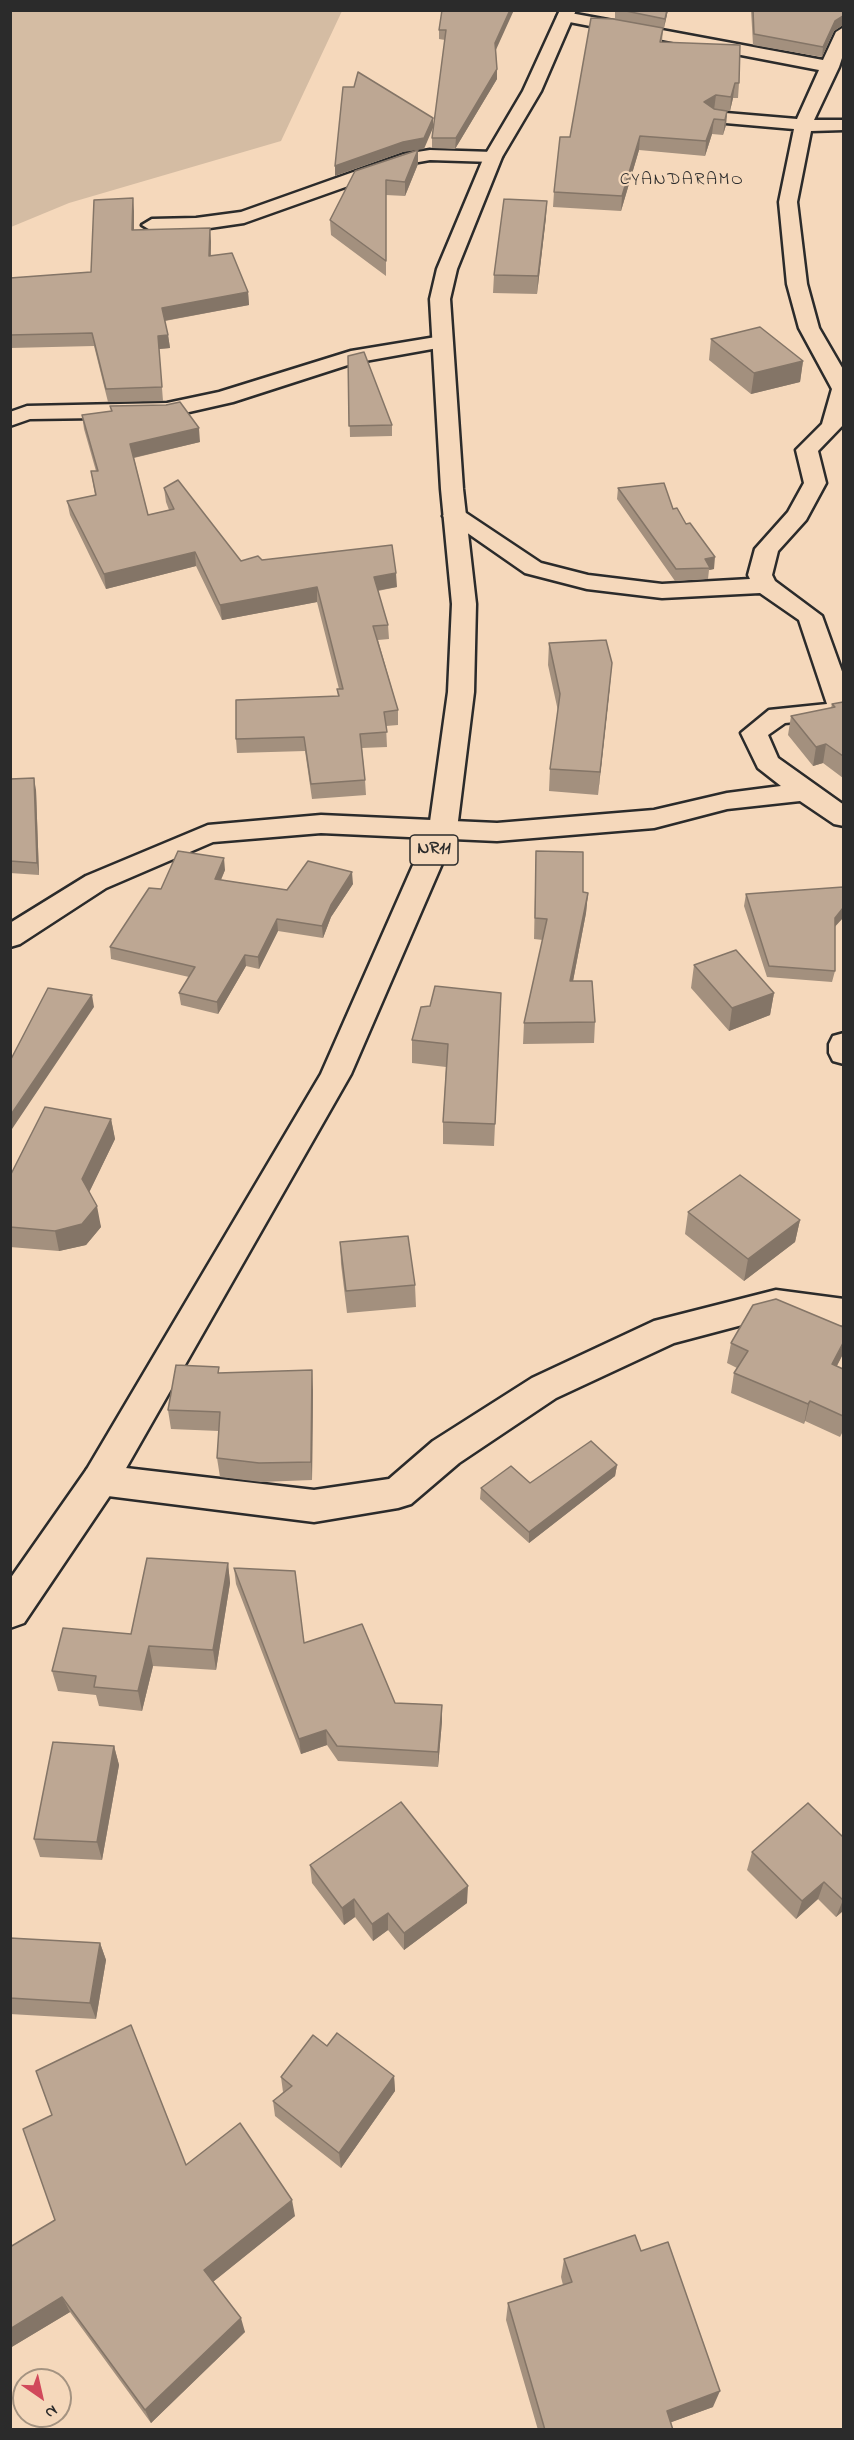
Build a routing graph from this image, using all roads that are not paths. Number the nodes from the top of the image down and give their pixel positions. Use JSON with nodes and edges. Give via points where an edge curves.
{"nodes":[{"id":1,"x":566,"y":14,"type":"edge"},
{"id":2,"x":843,"y":33,"type":"edge"},
{"id":3,"x":831,"y":66,"type":"junction"},
{"id":4,"x":714,"y":117,"type":"edge"},
{"id":5,"x":804,"y":124,"type":"junction"},
{"id":6,"x":843,"y":125,"type":"edge"},
{"id":7,"x":493,"y":157,"type":"junction"},
{"id":8,"x":152,"y":225,"type":"dead end"},
{"id":9,"x":442,"y":342,"type":"junction"},
{"id":10,"x":843,"y":390,"type":"edge"},
{"id":11,"x":10,"y":420,"type":"edge"},
{"id":12,"x":455,"y":516,"type":"junction"},
{"id":13,"x":765,"y":585,"type":"junction"},
{"id":14,"x":805,"y":792,"type":"junction"},
{"id":15,"x":843,"y":819,"type":"edge"},
{"id":16,"x":443,"y":829,"type":"junction"},
{"id":17,"x":10,"y":937,"type":"edge"},
{"id":18,"x":843,"y":1044,"type":"edge"},
{"id":19,"x":843,"y":1053,"type":"edge"},
{"id":20,"x":843,"y":1313,"type":"edge"},
{"id":21,"x":100,"y":1480,"type":"junction"},
{"id":22,"x":10,"y":1611,"type":"edge"}],
"edges":[{"from":1,"to":3,"type":"main road"},
{"from":1,"to":7,"type":"main road","number":"NR11","via":[[532,91]]},
{"from":2,"to":3,"type":"main road"},
{"from":3,"to":5,"type":"main road"},
{"from":4,"to":5,"type":"main road"},
{"from":5,"to":6,"type":"main road"},
{"from":5,"to":10,"type":"main road","via":[[788,202],[797,284],[809,328]]},
{"from":7,"to":8,"type":"main road","via":[[410,158],[244,217]]},
{"from":7,"to":9,"type":"main road","number":"NR11","via":[[447,269],[440,299]]},
{"from":9,"to":11,"type":"main road","via":[[351,357],[225,397],[167,410],[27,413]]},
{"from":9,"to":12,"type":"main road","number":"NR11"},
{"from":10,"to":13,"type":"main road","via":[[832,426],[807,450],[815,483],[798,515],[767,549],[760,575]]},
{"from":12,"to":13,"type":"main road","via":[[533,568],[587,582],[662,591]]},
{"from":12,"to":16,"type":"main road","number":"NR11","via":[[464,604],[461,692]]},
{"from":13,"to":14,"type":"main road","via":[[810,616],[842,710],[778,716],[754,733],[767,762]]},
{"from":14,"to":15,"type":"main road"},
{"from":14,"to":16,"type":"main road","via":[[727,801],[654,819],[497,832]]},
{"from":16,"to":17,"type":"main road","via":[[321,824],[208,834],[96,882]]},
{"from":16,"to":21,"type":"main road","number":"NR11","via":[[336,1074]]},
{"from":18,"to":19,"type":"main road"},
{"from":20,"to":21,"type":"main road","via":[[776,1303],[666,1331],[544,1388],[446,1452],[398,1492],[314,1506]]},
{"from":21,"to":22,"type":"main road","number":"NR11"}]}
